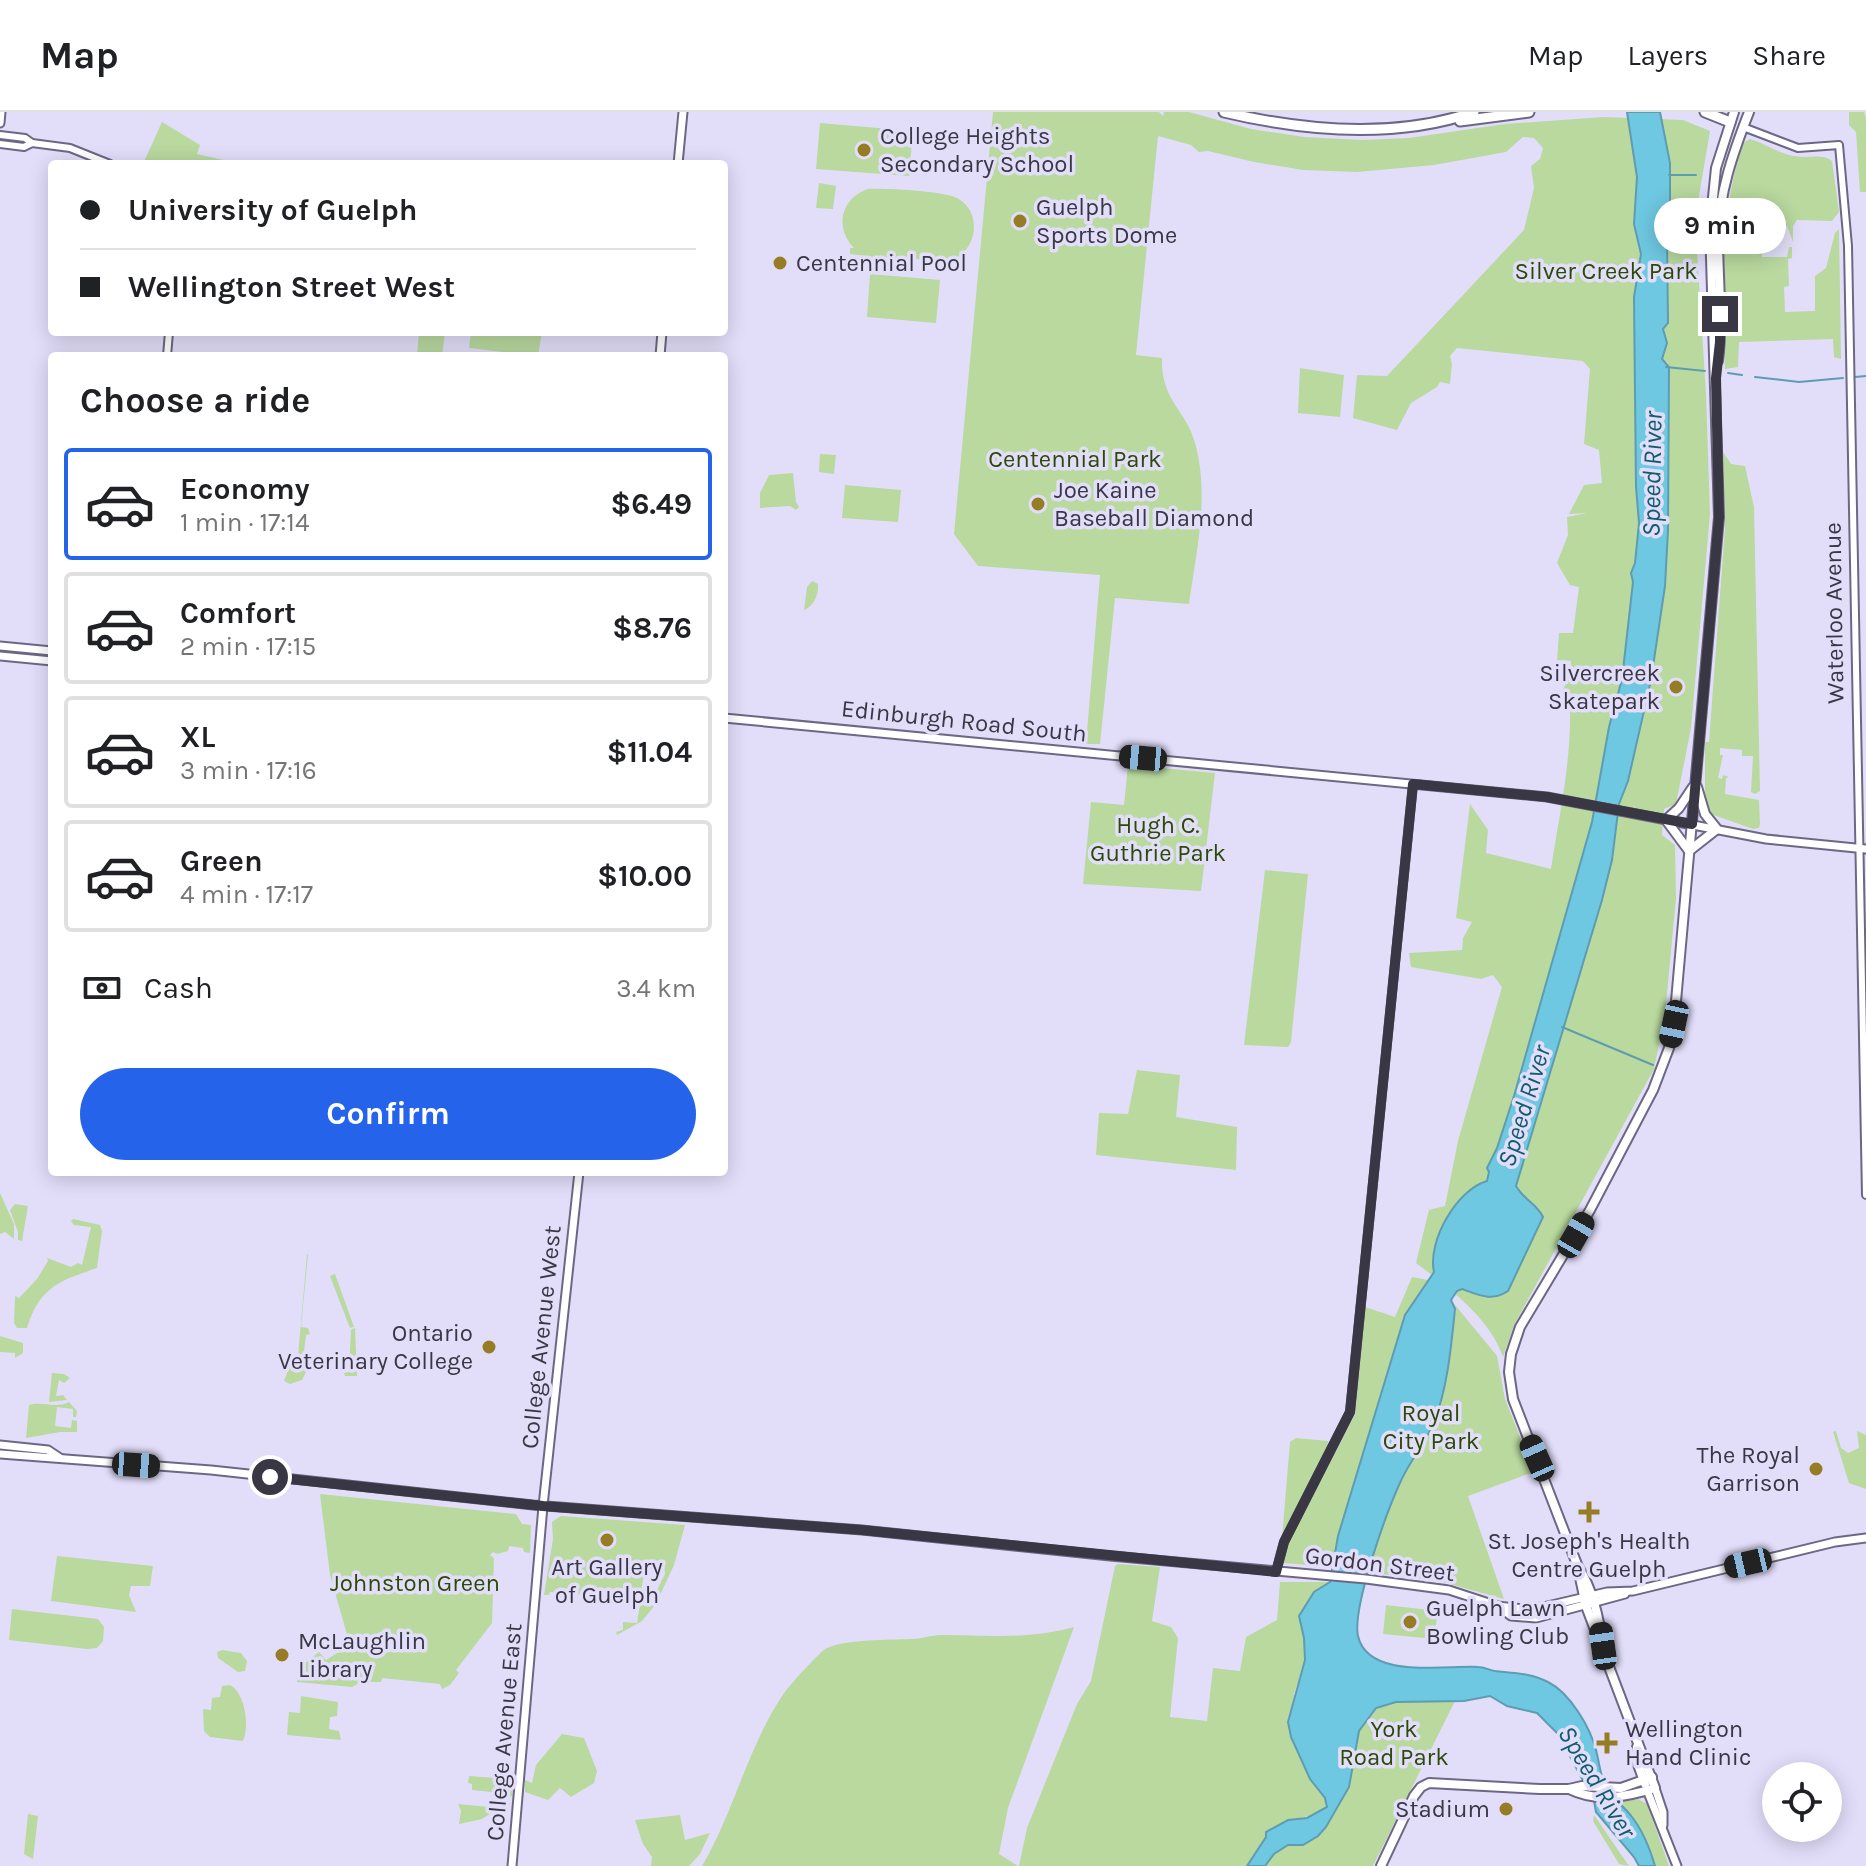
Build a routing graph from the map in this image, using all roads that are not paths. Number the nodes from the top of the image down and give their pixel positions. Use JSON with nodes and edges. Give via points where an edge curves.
{"nodes":[{"id":1,"x":1,"y":112,"type":"edge"},
{"id":2,"x":683,"y":112,"type":"edge"},
{"id":3,"x":1224,"y":112,"type":"edge"},
{"id":4,"x":1474,"y":112,"type":"edge"},
{"id":5,"x":1529,"y":112,"type":"edge"},
{"id":6,"x":1705,"y":112,"type":"edge"},
{"id":7,"x":1749,"y":112,"type":"edge"},
{"id":8,"x":1732,"y":117,"type":"edge"},
{"id":9,"x":1445,"y":122,"type":"junction"},
{"id":10,"x":0,"y":123,"type":"edge"},
{"id":11,"x":1743,"y":127,"type":"junction"},
{"id":12,"x":0,"y":135,"type":"edge"},
{"id":13,"x":32,"y":143,"type":"junction"},
{"id":14,"x":0,"y":144,"type":"edge"},
{"id":15,"x":101,"y":160,"type":"edge"},
{"id":16,"x":678,"y":160,"type":"edge"},
{"id":17,"x":1716,"y":378,"type":"junction"},
{"id":18,"x":0,"y":646,"type":"edge"},
{"id":19,"x":48,"y":651,"type":"edge"},
{"id":20,"x":0,"y":656,"type":"edge"},
{"id":21,"x":48,"y":661,"type":"edge"},
{"id":22,"x":728,"y":718,"type":"edge"},
{"id":23,"x":1695,"y":783,"type":"junction"},
{"id":24,"x":1413,"y":784,"type":"junction"},
{"id":25,"x":1666,"y":820,"type":"junction"},
{"id":26,"x":1692,"y":824,"type":"junction"},
{"id":27,"x":1717,"y":829,"type":"junction"},
{"id":28,"x":1862,"y":848,"type":"edge"},
{"id":29,"x":1689,"y":851,"type":"junction"},
{"id":30,"x":579,"y":1176,"type":"edge"},
{"id":31,"x":1866,"y":1195,"type":"edge"},
{"id":32,"x":0,"y":1445,"type":"edge"},
{"id":33,"x":0,"y":1454,"type":"edge"},
{"id":34,"x":60,"y":1458,"type":"junction"},
{"id":35,"x":543,"y":1506,"type":"junction"},
{"id":36,"x":1866,"y":1538,"type":"edge"},
{"id":37,"x":1276,"y":1572,"type":"junction"},
{"id":38,"x":1589,"y":1601,"type":"junction"},
{"id":39,"x":1647,"y":1778,"type":"junction"},
{"id":40,"x":1569,"y":1789,"type":"junction"},
{"id":41,"x":1651,"y":1789,"type":"junction"},
{"id":42,"x":1612,"y":1793,"type":"junction"},
{"id":43,"x":512,"y":1866,"type":"edge"},
{"id":44,"x":1381,"y":1866,"type":"edge"},
{"id":45,"x":1677,"y":1866,"type":"edge"}],
"edges":[{"from":1,"to":10,"type":"main road"},
{"from":2,"to":16,"type":"main road"},
{"from":3,"to":9,"type":"highway","via":[[1345,128]]},
{"from":4,"to":9,"type":"highway"},
{"from":5,"to":9,"type":"highway"},
{"from":6,"to":8,"type":"highway"},
{"from":7,"to":11,"type":"main road"},
{"from":8,"to":11,"type":"main road","name":"Waterloo Avenue"},
{"from":8,"to":17,"type":"main road","via":[[1716,168],[1710,226]]},
{"from":11,"to":17,"type":"main road","via":[[1721,202]]},
{"from":11,"to":28,"type":"street","name":"Waterloo Avenue","via":[[1798,148],[1839,145],[1848,236]]},
{"from":12,"to":13,"type":"street"},
{"from":13,"to":14,"type":"street"},
{"from":13,"to":15,"type":"street","via":[[77,150]]},
{"from":17,"to":23,"type":"main road","via":[[1719,517]]},
{"from":18,"to":19,"type":"main road"},
{"from":20,"to":21,"type":"main road"},
{"from":22,"to":24,"type":"main road","name":"Edinburgh Road South"},
{"from":23,"to":25,"type":"main road"},
{"from":23,"to":26,"type":"main road"},
{"from":23,"to":27,"type":"main road","via":[[1705,814]]},
{"from":24,"to":25,"type":"main road","name":"Edinburgh Road South","via":[[1547,797]]},
{"from":24,"to":37,"type":"street","via":[[1350,1412],[1284,1542]]},
{"from":25,"to":26,"type":"main road","name":"Edinburgh Road South"},
{"from":25,"to":29,"type":"main road"},
{"from":26,"to":27,"type":"main road","name":"Edinburgh Road South"},
{"from":26,"to":29,"type":"main road"},
{"from":27,"to":28,"type":"main road","name":"Edinburgh Road South"},
{"from":27,"to":29,"type":"main road"},
{"from":28,"to":31,"type":"street","name":"Waterloo Avenue"},
{"from":29,"to":38,"type":"main road","via":[[1674,1024],[1662,1069],[1590,1210],[1520,1327],[1511,1354],[1513,1399]]},
{"from":30,"to":35,"type":"main road","name":"College Avenue West"},
{"from":32,"to":34,"type":"main road","name":"Gordon Street","via":[[48,1450]]},
{"from":33,"to":34,"type":"main road","name":"Gordon Street"},
{"from":34,"to":35,"type":"main road","name":"Gordon Street"},
{"from":35,"to":37,"type":"main road","name":"Gordon Street","via":[[852,1529]]},
{"from":35,"to":43,"type":"main road","name":"College Avenue East"},
{"from":36,"to":38,"type":"main road","name":"Gordon Street"},
{"from":37,"to":38,"type":"main road","name":"Gordon Street","via":[[1446,1589],[1498,1606],[1535,1609]]},
{"from":38,"to":39,"type":"main road","via":[[1637,1746],[1636,1759]]},
{"from":39,"to":41,"type":"main road"},
{"from":39,"to":42,"type":"main road"},
{"from":40,"to":42,"type":"main road","via":[[1582,1786]]},
{"from":40,"to":42,"type":"main road","via":[[1587,1797]]},
{"from":40,"to":44,"type":"main road","via":[[1429,1783],[1414,1796]]},
{"from":41,"to":42,"type":"main road"},
{"from":41,"to":45,"type":"main road","via":[[1663,1812]]}]}
